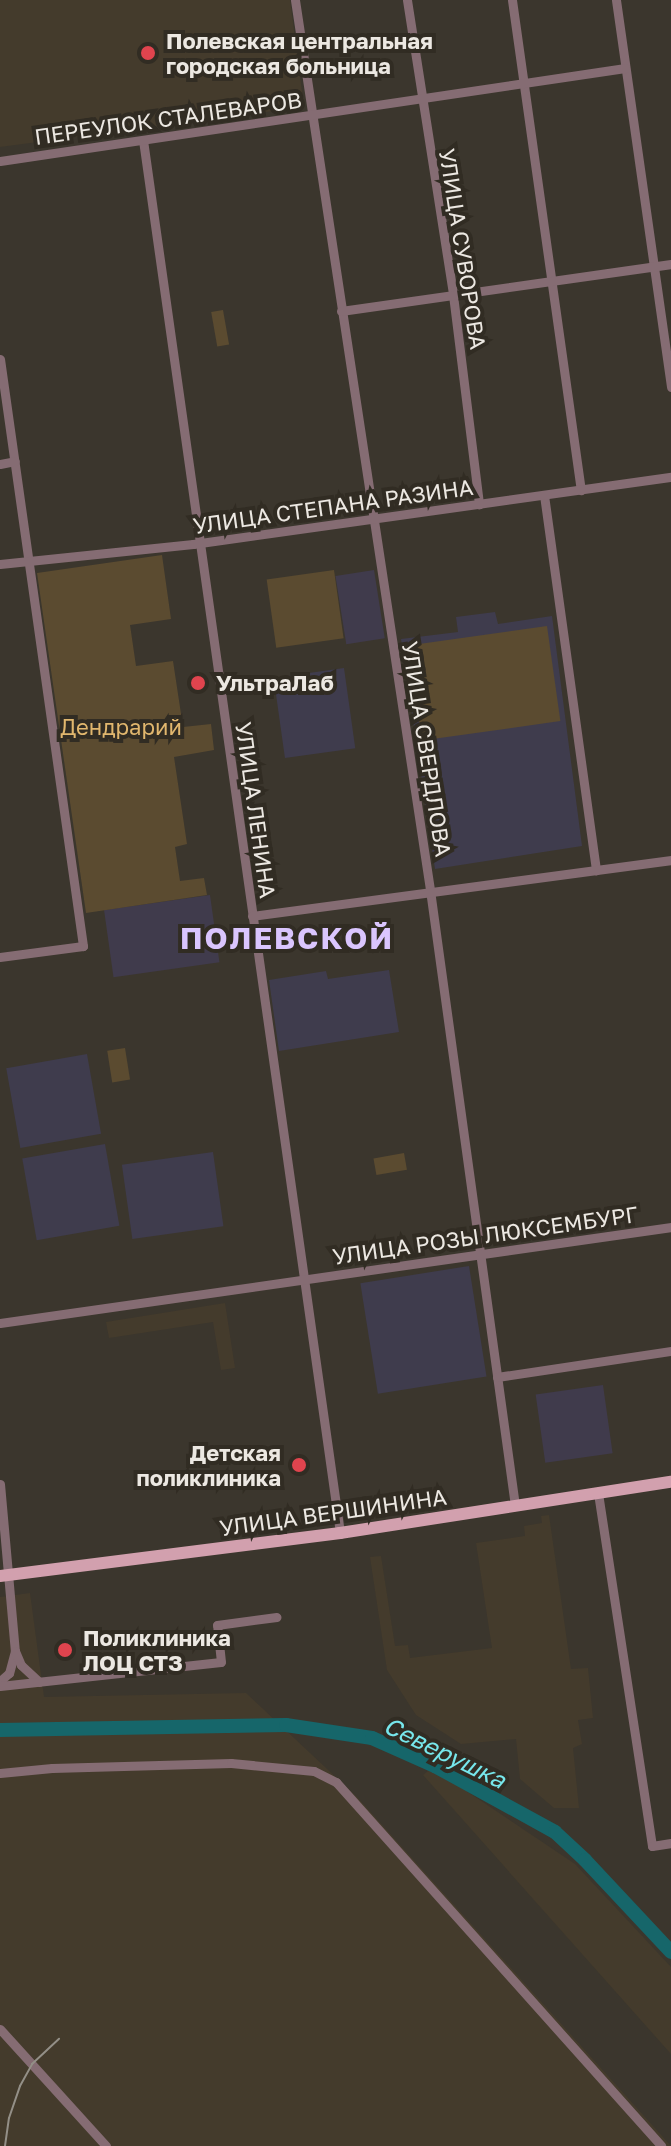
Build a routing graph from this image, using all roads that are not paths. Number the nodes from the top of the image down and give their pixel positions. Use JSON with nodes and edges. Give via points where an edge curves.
{"nodes":[{"id":1,"x":295,"y":0,"type":"edge"},
{"id":2,"x":407,"y":0,"type":"edge"},
{"id":3,"x":512,"y":0,"type":"edge"},
{"id":4,"x":616,"y":0,"type":"edge"},
{"id":5,"x":625,"y":68,"type":"junction"},
{"id":6,"x":523,"y":83,"type":"junction"},
{"id":7,"x":421,"y":98,"type":"junction"},
{"id":8,"x":310,"y":115,"type":"junction"},
{"id":9,"x":143,"y":140,"type":"junction"},
{"id":10,"x":0,"y":161,"type":"edge"},
{"id":11,"x":671,"y":264,"type":"edge"},
{"id":12,"x":654,"y":267,"type":"junction"},
{"id":13,"x":552,"y":281,"type":"junction"},
{"id":14,"x":453,"y":295,"type":"junction"},
{"id":15,"x":341,"y":311,"type":"junction"},
{"id":16,"x":0,"y":359,"type":"edge"},
{"id":17,"x":671,"y":387,"type":"edge"},
{"id":18,"x":15,"y":461,"type":"junction"},
{"id":19,"x":0,"y":464,"type":"edge"},
{"id":20,"x":671,"y":477,"type":"edge"},
{"id":21,"x":581,"y":490,"type":"junction"},
{"id":22,"x":544,"y":495,"type":"junction"},
{"id":23,"x":479,"y":504,"type":"junction"},
{"id":24,"x":374,"y":519,"type":"junction"},
{"id":25,"x":202,"y":543,"type":"junction"},
{"id":26,"x":28,"y":560,"type":"junction"},
{"id":27,"x":0,"y":564,"type":"edge"},
{"id":28,"x":671,"y":860,"type":"edge"},
{"id":29,"x":596,"y":870,"type":"junction"},
{"id":30,"x":430,"y":890,"type":"junction"},
{"id":31,"x":252,"y":916,"type":"junction"},
{"id":32,"x":0,"y":957,"type":"edge"},
{"id":33,"x":671,"y":1227,"type":"edge"},
{"id":34,"x":480,"y":1254,"type":"junction"},
{"id":35,"x":303,"y":1278,"type":"junction"},
{"id":36,"x":0,"y":1323,"type":"edge"},
{"id":37,"x":671,"y":1351,"type":"edge"},
{"id":38,"x":497,"y":1377,"type":"junction"},
{"id":39,"x":671,"y":1482,"type":"edge"},
{"id":40,"x":0,"y":1484,"type":"edge"},
{"id":41,"x":598,"y":1493,"type":"junction"},
{"id":42,"x":515,"y":1506,"type":"junction"},
{"id":43,"x":340,"y":1533,"type":"junction"},
{"id":44,"x":4,"y":1576,"type":"edge"},
{"id":45,"x":276,"y":1617,"type":"dead end"},
{"id":46,"x":15,"y":1651,"type":"junction"},
{"id":47,"x":39,"y":1682,"type":"junction"},
{"id":48,"x":0,"y":1684,"type":"edge"},
{"id":49,"x":0,"y":1773,"type":"edge"},
{"id":50,"x":671,"y":1843,"type":"edge"},
{"id":51,"x":0,"y":2029,"type":"edge"},
{"id":52,"x":106,"y":2146,"type":"edge"},
{"id":53,"x":661,"y":2146,"type":"edge"}],
"edges":[{"from":1,"to":8,"type":"street","name":"УЛИЦА СВЕРДЛОВА"},
{"from":2,"to":7,"type":"street","name":"УЛИЦА СУВОРОВА"},
{"from":3,"to":6,"type":"street"},
{"from":4,"to":5,"type":"street"},
{"from":5,"to":6,"type":"street","name":"ПЕРЕУЛОК СТАЛЕВАРОВ"},
{"from":5,"to":12,"type":"street"},
{"from":6,"to":7,"type":"street","name":"ПЕРЕУЛОК СТАЛЕВАРОВ"},
{"from":6,"to":13,"type":"street"},
{"from":7,"to":8,"type":"street","name":"ПЕРЕУЛОК СТАЛЕВАРОВ"},
{"from":7,"to":14,"type":"street","name":"УЛИЦА СУВОРОВА"},
{"from":8,"to":9,"type":"street","name":"ПЕРЕУЛОК СТАЛЕВАРОВ"},
{"from":8,"to":15,"type":"street","name":"УЛИЦА СВЕРДЛОВА"},
{"from":9,"to":10,"type":"street","name":"ПЕРЕУЛОК СТАЛЕВАРОВ"},
{"from":9,"to":25,"type":"street","name":"УЛИЦА ЛЕНИНА"},
{"from":11,"to":12,"type":"street"},
{"from":12,"to":13,"type":"street"},
{"from":12,"to":17,"type":"street"},
{"from":13,"to":14,"type":"street"},
{"from":13,"to":21,"type":"street"},
{"from":14,"to":15,"type":"street"},
{"from":14,"to":23,"type":"street","name":"УЛИЦА СУВОРОВА"},
{"from":15,"to":24,"type":"street","name":"УЛИЦА СВЕРДЛОВА"},
{"from":16,"to":18,"type":"street"},
{"from":18,"to":19,"type":"street"},
{"from":18,"to":26,"type":"street"},
{"from":20,"to":21,"type":"street","name":"УЛИЦА СТЕПАНА РАЗИНА"},
{"from":21,"to":22,"type":"street","name":"УЛИЦА СТЕПАНА РАЗИНА"},
{"from":22,"to":23,"type":"street","name":"УЛИЦА СТЕПАНА РАЗИНА"},
{"from":22,"to":29,"type":"street"},
{"from":23,"to":24,"type":"street","name":"УЛИЦА СТЕПАНА РАЗИНА"},
{"from":24,"to":25,"type":"street","name":"УЛИЦА СТЕПАНА РАЗИНА"},
{"from":24,"to":30,"type":"street","name":"УЛИЦА СВЕРДЛОВА"},
{"from":25,"to":26,"type":"street","name":"УЛИЦА СТЕПАНА РАЗИНА"},
{"from":25,"to":31,"type":"street","name":"УЛИЦА ЛЕНИНА"},
{"from":26,"to":27,"type":"street","name":"УЛИЦА СТЕПАНА РАЗИНА"},
{"from":26,"to":32,"type":"street","via":[[83,946]]},
{"from":28,"to":29,"type":"street"},
{"from":29,"to":30,"type":"street"},
{"from":30,"to":31,"type":"street"},
{"from":30,"to":34,"type":"street","name":"УЛИЦА СВЕРДЛОВА"},
{"from":31,"to":35,"type":"street","name":"УЛИЦА ЛЕНИНА"},
{"from":33,"to":34,"type":"street","name":"УЛИЦА РОЗЫ ЛЮКСЕМБУРГ"},
{"from":34,"to":35,"type":"street","name":"УЛИЦА РОЗЫ ЛЮКСЕМБУРГ"},
{"from":34,"to":38,"type":"street","name":"УЛИЦА СВЕРДЛОВА"},
{"from":35,"to":36,"type":"street","name":"УЛИЦА РОЗЫ ЛЮКСЕМБУРГ"},
{"from":35,"to":43,"type":"street","name":"УЛИЦА ЛЕНИНА"},
{"from":37,"to":38,"type":"street"},
{"from":38,"to":42,"type":"street","name":"УЛИЦА СВЕРДЛОВА"},
{"from":39,"to":41,"type":"main road","name":"УЛИЦА ВЕРШИНИНА"},
{"from":40,"to":44,"type":"street"},
{"from":41,"to":42,"type":"main road","name":"УЛИЦА ВЕРШИНИНА"},
{"from":41,"to":50,"type":"street","via":[[652,1846]]},
{"from":42,"to":43,"type":"main road","name":"УЛИЦА ВЕРШИНИНА"},
{"from":43,"to":44,"type":"main road","name":"УЛИЦА ВЕРШИНИНА"},
{"from":44,"to":46,"type":"street"},
{"from":45,"to":47,"type":"street","via":[[217,1625],[221,1662]]},
{"from":46,"to":47,"type":"street"},
{"from":46,"to":48,"type":"street"},
{"from":47,"to":48,"type":"street"},
{"from":49,"to":53,"type":"street","via":[[231,1763],[314,1771],[336,1782]]},
{"from":51,"to":52,"type":"street"}]}
